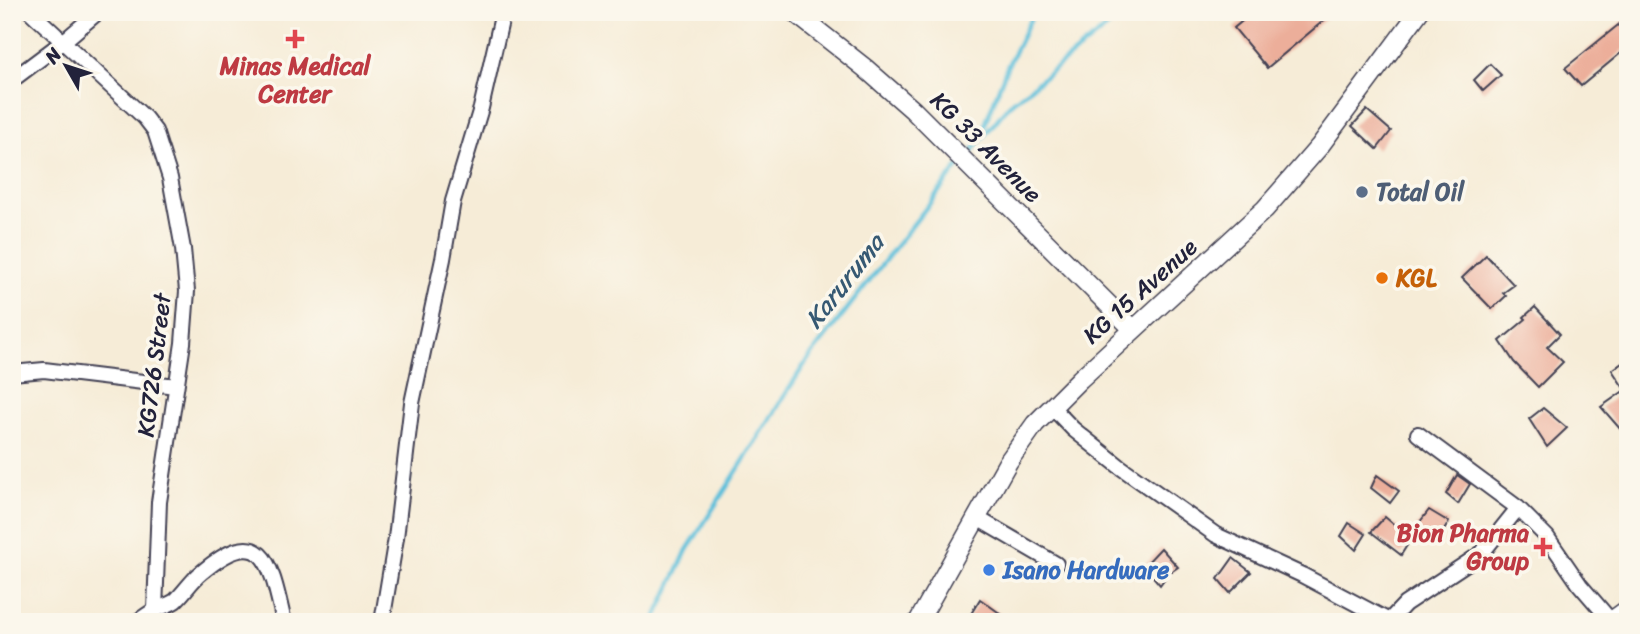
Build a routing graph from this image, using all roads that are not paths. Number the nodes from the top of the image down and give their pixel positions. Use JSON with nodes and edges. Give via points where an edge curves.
{"nodes":[{"id":1,"x":32,"y":12,"type":"edge"},
{"id":2,"x":98,"y":12,"type":"edge"},
{"id":3,"x":503,"y":12,"type":"edge"},
{"id":4,"x":794,"y":12,"type":"edge"},
{"id":5,"x":1419,"y":12,"type":"edge"},
{"id":6,"x":64,"y":41,"type":"junction"},
{"id":7,"x":12,"y":80,"type":"edge"},
{"id":8,"x":1133,"y":329,"type":"junction"},
{"id":9,"x":12,"y":373,"type":"edge"},
{"id":10,"x":176,"y":386,"type":"junction"},
{"id":11,"x":1052,"y":407,"type":"junction"},
{"id":12,"x":1418,"y":434,"type":"dead end"},
{"id":13,"x":1518,"y":508,"type":"junction"},
{"id":14,"x":976,"y":518,"type":"junction"},
{"id":15,"x":1056,"y":564,"type":"dead end"},
{"id":16,"x":1628,"y":609,"type":"edge"},
{"id":17,"x":155,"y":610,"type":"junction"},
{"id":18,"x":1388,"y":621,"type":"edge"},
{"id":19,"x":1610,"y":621,"type":"edge"},
{"id":20,"x":137,"y":622,"type":"edge"},
{"id":21,"x":284,"y":622,"type":"edge"},
{"id":22,"x":382,"y":622,"type":"edge"},
{"id":23,"x":918,"y":622,"type":"edge"}],
"edges":[{"from":1,"to":6,"type":"street","name":"KG726 Street"},
{"from":2,"to":6,"type":"street"},
{"from":3,"to":22,"type":"street","via":[[453,201],[412,403]]},
{"from":4,"to":8,"type":"main road","name":"KG 33 Avenue","via":[[913,110]]},
{"from":5,"to":8,"type":"main road","name":"KG 15 Avenue","via":[[1319,147],[1265,209]]},
{"from":6,"to":7,"type":"street"},
{"from":6,"to":10,"type":"street","name":"KG726 Street","via":[[145,118],[161,148],[186,269]]},
{"from":8,"to":11,"type":"main road","name":"KG 15 Avenue"},
{"from":9,"to":10,"type":"street","via":[[44,370]]},
{"from":10,"to":17,"type":"street","name":"KG726 Street","via":[[159,502]]},
{"from":11,"to":14,"type":"main road","name":"KG 15 Avenue","via":[[1008,463]]},
{"from":11,"to":18,"type":"street","via":[[1119,466],[1216,534]]},
{"from":12,"to":13,"type":"street"},
{"from":13,"to":18,"type":"street","via":[[1482,553],[1414,597]]},
{"from":13,"to":19,"type":"street","via":[[1547,537]]},
{"from":14,"to":15,"type":"street"},
{"from":14,"to":23,"type":"main road","name":"KG 15 Avenue"},
{"from":16,"to":19,"type":"main road"},
{"from":17,"to":20,"type":"street"},
{"from":17,"to":21,"type":"street","via":[[173,602],[201,573],[232,551],[247,548],[265,560]]}]}
